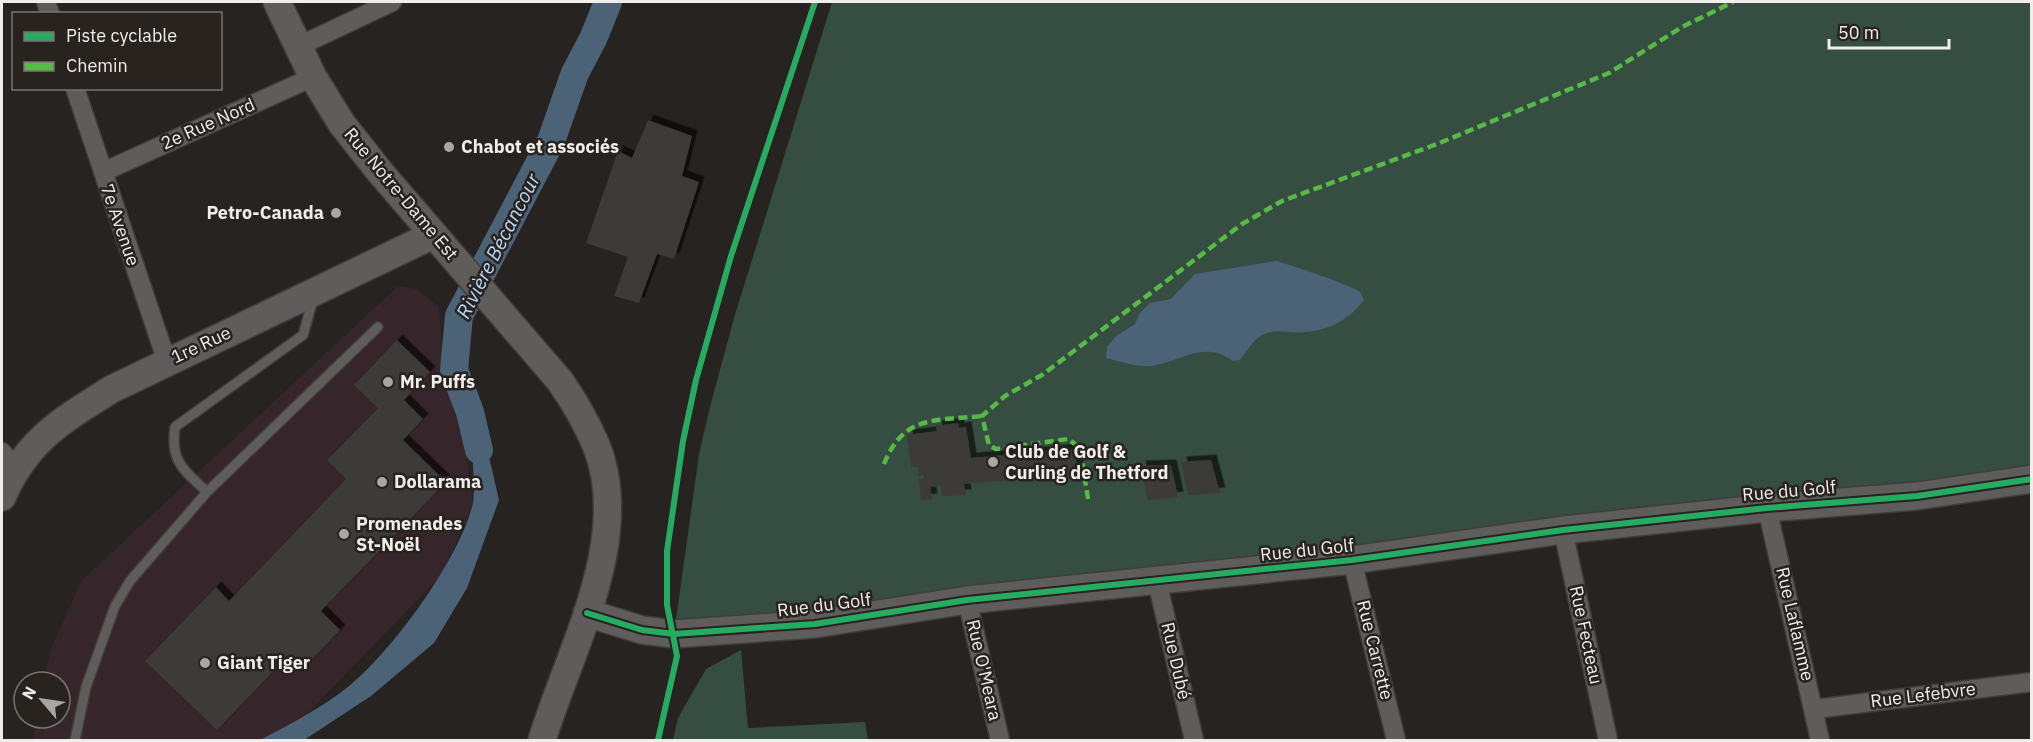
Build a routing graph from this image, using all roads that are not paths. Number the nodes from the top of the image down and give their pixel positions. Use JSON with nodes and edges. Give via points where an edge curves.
{"nodes":[{"id":1,"x":277,"y":2,"type":"edge"},
{"id":2,"x":392,"y":2,"type":"edge"},
{"id":3,"x":298,"y":45,"type":"junction"},
{"id":4,"x":313,"y":77,"type":"junction"},
{"id":5,"x":76,"y":90,"type":"edge"},
{"id":6,"x":103,"y":172,"type":"junction"},
{"id":7,"x":433,"y":235,"type":"junction"},
{"id":8,"x":315,"y":291,"type":"junction"},
{"id":9,"x":378,"y":327,"type":"dead end"},
{"id":10,"x":166,"y":362,"type":"junction"},
{"id":11,"x":8,"y":460,"type":"edge"},
{"id":12,"x":2031,"y":480,"type":"edge"},
{"id":13,"x":207,"y":492,"type":"junction"},
{"id":14,"x":2,"y":497,"type":"edge"},
{"id":15,"x":1767,"y":508,"type":"junction"},
{"id":16,"x":1563,"y":530,"type":"junction"},
{"id":17,"x":1352,"y":560,"type":"junction"},
{"id":18,"x":1157,"y":582,"type":"junction"},
{"id":19,"x":967,"y":600,"type":"junction"},
{"id":20,"x":587,"y":613,"type":"junction"},
{"id":21,"x":2031,"y":682,"type":"edge"},
{"id":22,"x":1815,"y":709,"type":"junction"},
{"id":23,"x":75,"y":741,"type":"edge"},
{"id":24,"x":542,"y":741,"type":"edge"},
{"id":25,"x":1000,"y":741,"type":"edge"},
{"id":26,"x":1194,"y":741,"type":"edge"},
{"id":27,"x":1396,"y":741,"type":"edge"},
{"id":28,"x":1608,"y":741,"type":"edge"},
{"id":29,"x":1820,"y":741,"type":"edge"}],
"edges":[{"from":1,"to":3,"type":"street","name":"Rue Notre-Dame Est"},
{"from":2,"to":3,"type":"street"},
{"from":3,"to":4,"type":"street","name":"Rue Notre-Dame Est"},
{"from":4,"to":6,"type":"street","name":"2e Rue Nord"},
{"from":4,"to":7,"type":"street","name":"Rue Notre-Dame Est","via":[[342,124]]},
{"from":5,"to":6,"type":"street","name":"7e Avenue"},
{"from":6,"to":10,"type":"street","name":"7e Avenue"},
{"from":7,"to":8,"type":"street","name":"1re Rue"},
{"from":7,"to":20,"type":"street","name":"Rue Notre-Dame Est","via":[[497,304],[560,381],[597,446],[605,482],[606,534]]},
{"from":8,"to":10,"type":"street","name":"1re Rue"},
{"from":8,"to":13,"type":"lane","via":[[303,335],[175,427],[172,445],[177,463]]},
{"from":9,"to":13,"type":"lane"},
{"from":10,"to":11,"type":"street","name":"1re Rue","via":[[112,389],[72,414],[30,449]]},
{"from":11,"to":14,"type":"street","name":"1re Rue"},
{"from":12,"to":15,"type":"street","name":"Rue du Golf","via":[[1917,496]]},
{"from":13,"to":23,"type":"lane","via":[[130,581],[115,606],[86,687]]},
{"from":15,"to":16,"type":"street","name":"Rue du Golf"},
{"from":15,"to":22,"type":"street","name":"Rue Laflamme"},
{"from":16,"to":17,"type":"street","name":"Rue du Golf"},
{"from":16,"to":28,"type":"street","name":"Rue Fecteau"},
{"from":17,"to":18,"type":"street","name":"Rue du Golf"},
{"from":17,"to":27,"type":"street","name":"Rue Carrette"},
{"from":18,"to":19,"type":"street","name":"Rue du Golf"},
{"from":18,"to":26,"type":"street","name":"Rue Dubé"},
{"from":19,"to":20,"type":"street","name":"Rue du Golf","via":[[815,624],[683,634],[642,630]]},
{"from":19,"to":25,"type":"street","name":"Rue O'Meara"},
{"from":20,"to":24,"type":"street","name":"Rue Notre-Dame Est"},
{"from":21,"to":22,"type":"street","name":"Rue Lefebvre"},
{"from":22,"to":29,"type":"street","name":"Rue Laflamme"}]}
